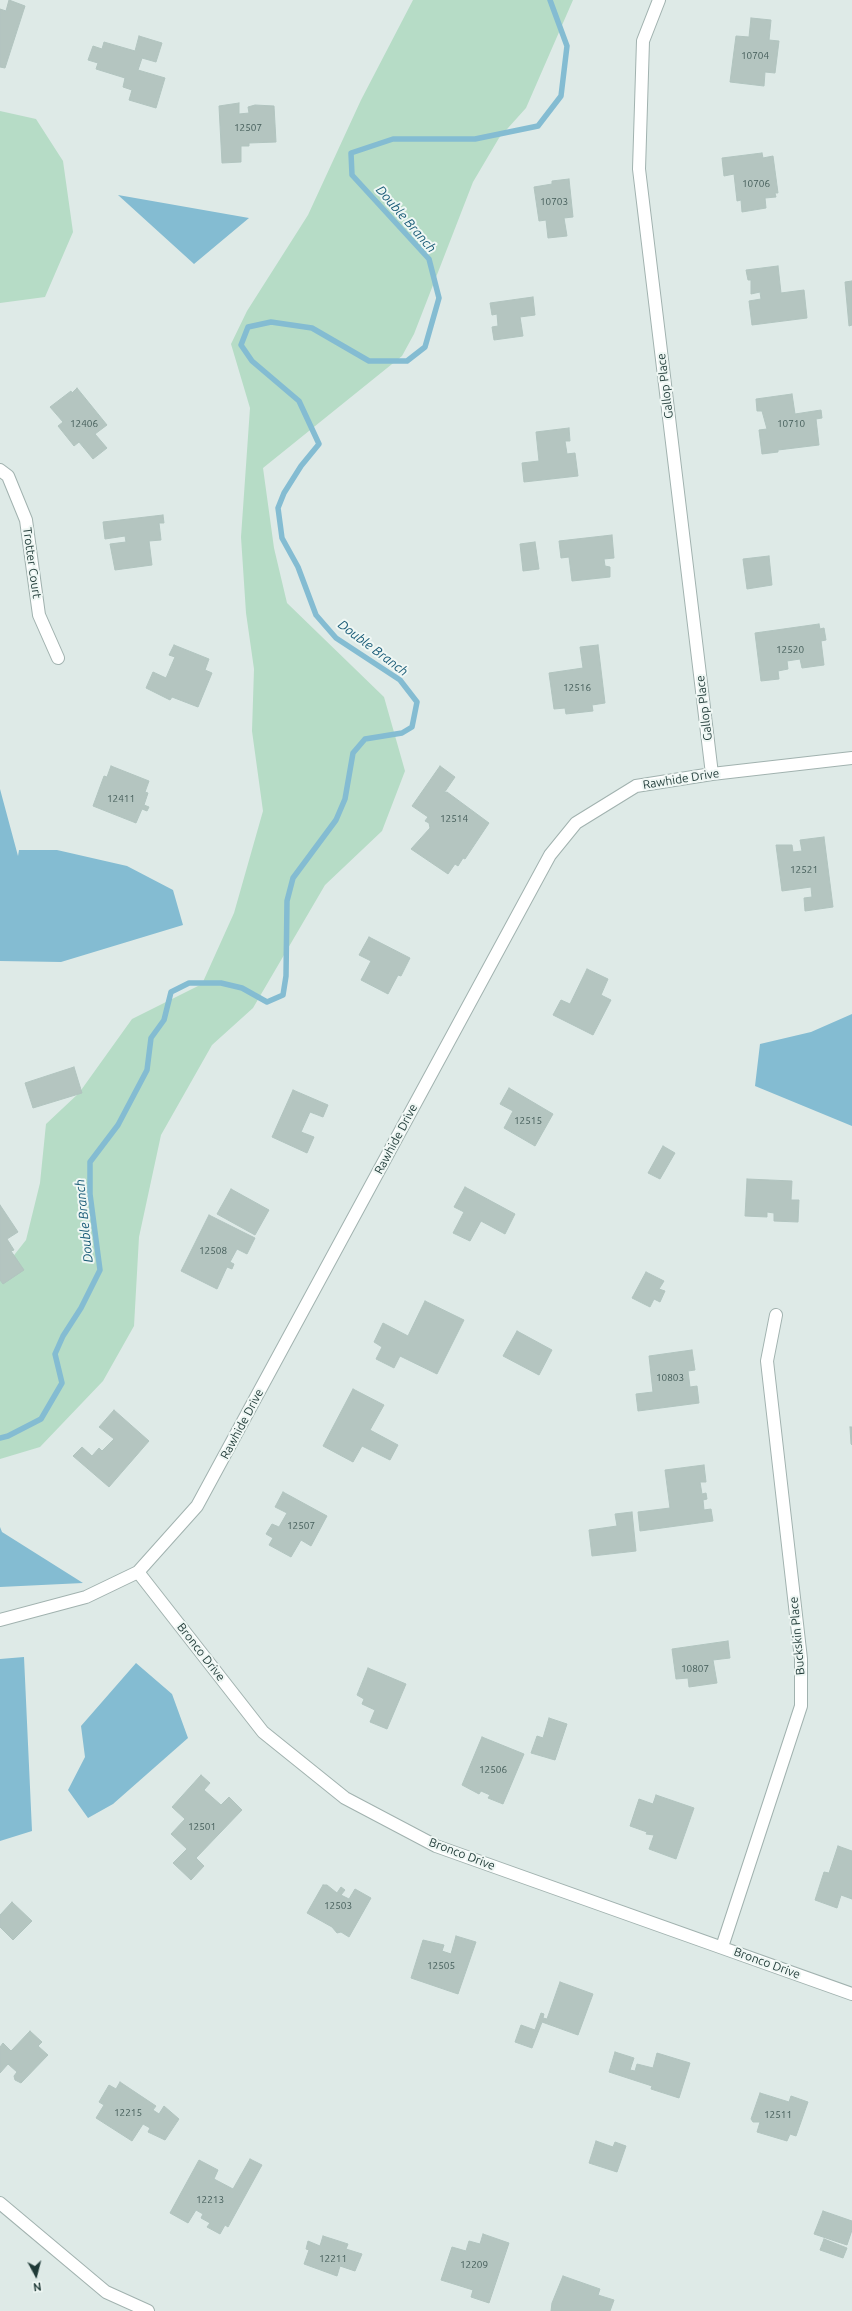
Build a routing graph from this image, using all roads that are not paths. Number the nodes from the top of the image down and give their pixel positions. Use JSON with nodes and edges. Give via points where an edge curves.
{"nodes":[{"id":1,"x":659,"y":0,"type":"edge"},
{"id":2,"x":0,"y":470,"type":"edge"},
{"id":3,"x":58,"y":658,"type":"dead end"},
{"id":4,"x":852,"y":758,"type":"edge"},
{"id":5,"x":712,"y":774,"type":"junction"},
{"id":6,"x":776,"y":1315,"type":"dead end"},
{"id":7,"x":138,"y":1572,"type":"junction"},
{"id":8,"x":0,"y":1620,"type":"edge"},
{"id":9,"x":722,"y":1947,"type":"junction"},
{"id":10,"x":852,"y":1994,"type":"edge"},
{"id":11,"x":0,"y":2203,"type":"edge"},
{"id":12,"x":148,"y":2311,"type":"edge"}],
"edges":[{"from":1,"to":5,"type":"street","name":"Gallop Place","via":[[643,41],[639,169]]},
{"from":2,"to":3,"type":"street","name":"Trotter Court","via":[[8,476],[26,520],[39,614]]},
{"from":4,"to":5,"type":"street","name":"Rawhide Drive"},
{"from":5,"to":7,"type":"street","name":"Rawhide Drive","via":[[636,786],[576,823],[550,855],[198,1506]]},
{"from":6,"to":9,"type":"street","name":"Buckskin Place","via":[[767,1361],[801,1659],[801,1706]]},
{"from":7,"to":8,"type":"street","name":"Rawhide Drive","via":[[86,1597]]},
{"from":7,"to":9,"type":"street","name":"Bronco Drive","via":[[263,1732],[344,1798],[436,1846]]},
{"from":9,"to":10,"type":"street","name":"Bronco Drive"},
{"from":11,"to":12,"type":"street","via":[[106,2292]]}]}
